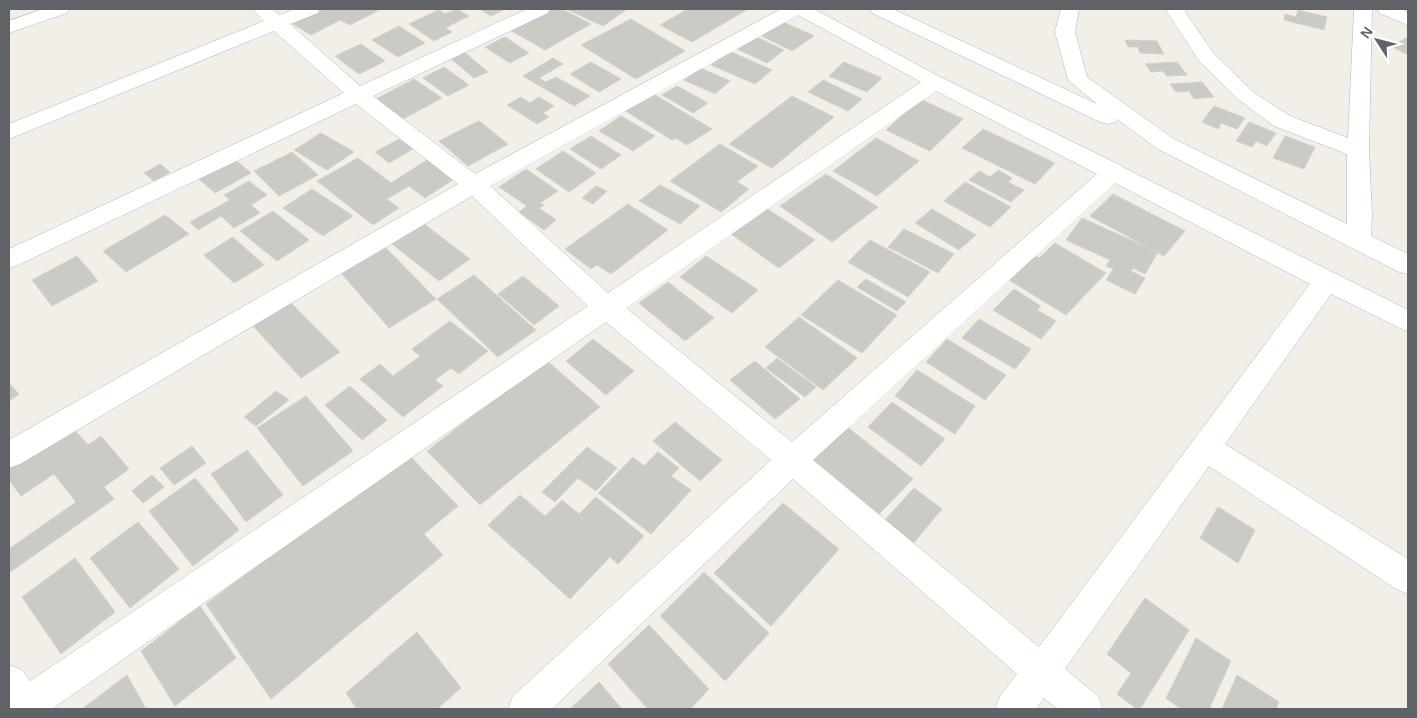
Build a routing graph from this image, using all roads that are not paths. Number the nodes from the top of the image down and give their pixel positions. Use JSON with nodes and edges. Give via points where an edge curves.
{"nodes":[{"id":1,"x":60,"y":9,"type":"edge"},
{"id":2,"x":311,"y":9,"type":"edge"},
{"id":3,"x":541,"y":9,"type":"edge"},
{"id":4,"x":794,"y":9,"type":"edge"},
{"id":5,"x":801,"y":9,"type":"edge"},
{"id":6,"x":879,"y":9,"type":"edge"},
{"id":7,"x":1070,"y":9,"type":"edge"},
{"id":8,"x":1176,"y":9,"type":"edge"},
{"id":9,"x":1363,"y":9,"type":"edge"},
{"id":10,"x":1386,"y":9,"type":"edge"},
{"id":11,"x":269,"y":16,"type":"edge"},
{"id":12,"x":1408,"y":19,"type":"edge"},
{"id":13,"x":9,"y":27,"type":"edge"},
{"id":14,"x":935,"y":82,"type":"junction"},
{"id":15,"x":358,"y":95,"type":"junction"},
{"id":16,"x":9,"y":132,"type":"edge"},
{"id":17,"x":1166,"y":144,"type":"junction"},
{"id":18,"x":1358,"y":150,"type":"junction"},
{"id":19,"x":1114,"y":171,"type":"junction"},
{"id":20,"x":474,"y":185,"type":"junction"},
{"id":21,"x":1358,"y":240,"type":"junction"},
{"id":22,"x":9,"y":259,"type":"edge"},
{"id":23,"x":1408,"y":265,"type":"edge"},
{"id":24,"x":1327,"y":280,"type":"junction"},
{"id":25,"x":605,"y":306,"type":"junction"},
{"id":26,"x":1408,"y":322,"type":"edge"},
{"id":27,"x":1206,"y":448,"type":"junction"},
{"id":28,"x":9,"y":455,"type":"edge"},
{"id":29,"x":792,"y":460,"type":"junction"},
{"id":30,"x":1408,"y":578,"type":"edge"},
{"id":31,"x":1041,"y":673,"type":"junction"},
{"id":32,"x":22,"y":699,"type":"edge"},
{"id":33,"x":526,"y":709,"type":"edge"},
{"id":34,"x":1013,"y":709,"type":"edge"},
{"id":35,"x":1085,"y":709,"type":"edge"}],
"edges":[{"from":1,"to":13,"type":"street"},
{"from":2,"to":11,"type":"street"},
{"from":3,"to":15,"type":"street"},
{"from":4,"to":20,"type":"street"},
{"from":5,"to":14,"type":"street"},
{"from":6,"to":17,"type":"street"},
{"from":7,"to":17,"type":"street","via":[[1065,32],[1078,80]]},
{"from":8,"to":18,"type":"street","via":[[1206,58],[1246,96],[1282,121]]},
{"from":9,"to":18,"type":"street"},
{"from":10,"to":12,"type":"street"},
{"from":11,"to":15,"type":"street"},
{"from":11,"to":16,"type":"street"},
{"from":14,"to":19,"type":"street"},
{"from":14,"to":25,"type":"street"},
{"from":15,"to":20,"type":"street"},
{"from":15,"to":22,"type":"street"},
{"from":17,"to":21,"type":"street"},
{"from":18,"to":21,"type":"street"},
{"from":19,"to":24,"type":"street"},
{"from":19,"to":29,"type":"street"},
{"from":20,"to":25,"type":"street"},
{"from":20,"to":28,"type":"street"},
{"from":21,"to":23,"type":"street"},
{"from":24,"to":26,"type":"street"},
{"from":24,"to":27,"type":"street"},
{"from":25,"to":29,"type":"street"},
{"from":25,"to":32,"type":"street"},
{"from":27,"to":30,"type":"street"},
{"from":27,"to":31,"type":"street"},
{"from":29,"to":31,"type":"street"},
{"from":29,"to":33,"type":"street"},
{"from":31,"to":34,"type":"street"},
{"from":31,"to":35,"type":"street"}]}
